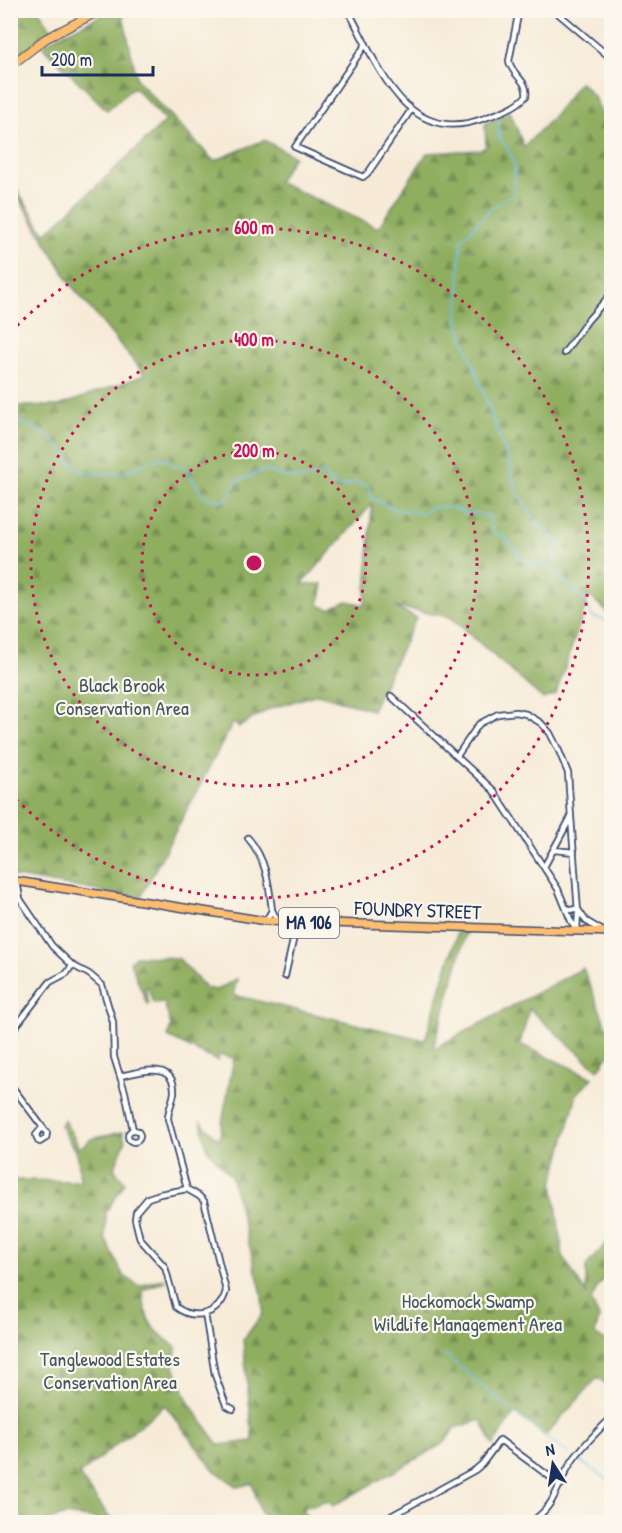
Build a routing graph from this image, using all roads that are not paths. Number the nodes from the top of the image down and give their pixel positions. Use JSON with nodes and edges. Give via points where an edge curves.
{"nodes":[{"id":1,"x":101,"y":10,"type":"edge"},
{"id":2,"x":348,"y":10,"type":"edge"},
{"id":3,"x":519,"y":10,"type":"edge"},
{"id":4,"x":554,"y":10,"type":"edge"},
{"id":5,"x":366,"y":44,"type":"junction"},
{"id":6,"x":612,"y":59,"type":"edge"},
{"id":7,"x":10,"y":66,"type":"edge"},
{"id":8,"x":411,"y":110,"type":"junction"},
{"id":9,"x":612,"y":294,"type":"edge"},
{"id":10,"x":564,"y":353,"type":"dead end"},
{"id":11,"x":392,"y":696,"type":"dead end"},
{"id":12,"x":457,"y":756,"type":"junction"},
{"id":13,"x":571,"y":817,"type":"junction"},
{"id":14,"x":248,"y":838,"type":"dead end"},
{"id":15,"x":554,"y":850,"type":"junction"},
{"id":16,"x":574,"y":852,"type":"junction"},
{"id":17,"x":544,"y":867,"type":"junction"},
{"id":18,"x":14,"y":880,"type":"edge"},
{"id":19,"x":567,"y":908,"type":"junction"},
{"id":20,"x":577,"y":908,"type":"junction"},
{"id":21,"x":272,"y":910,"type":"junction"},
{"id":22,"x":266,"y":921,"type":"junction"},
{"id":23,"x":278,"y":922,"type":"junction"},
{"id":24,"x":297,"y":923,"type":"junction"},
{"id":25,"x":577,"y":931,"type":"junction"},
{"id":26,"x":609,"y":932,"type":"edge"},
{"id":27,"x":72,"y":965,"type":"junction"},
{"id":28,"x":285,"y":976,"type":"dead end"},
{"id":29,"x":10,"y":1034,"type":"edge"},
{"id":30,"x":121,"y":1076,"type":"junction"},
{"id":31,"x":10,"y":1084,"type":"edge"},
{"id":32,"x":42,"y":1128,"type":"dead end"},
{"id":33,"x":133,"y":1130,"type":"dead end"},
{"id":34,"x":187,"y":1189,"type":"junction"},
{"id":35,"x":205,"y":1314,"type":"junction"},
{"id":36,"x":233,"y":1409,"type":"dead end"},
{"id":37,"x":612,"y":1417,"type":"edge"},
{"id":38,"x":561,"y":1485,"type":"junction"},
{"id":39,"x":380,"y":1522,"type":"edge"},
{"id":40,"x":531,"y":1522,"type":"edge"}],
"edges":[{"from":1,"to":7,"type":"highway","via":[[45,39]]},
{"from":2,"to":5,"type":"street"},
{"from":3,"to":8,"type":"street","via":[[509,62],[527,93],[519,104],[466,124],[439,122]]},
{"from":4,"to":6,"type":"street"},
{"from":5,"to":8,"type":"street","via":[[394,93]]},
{"from":5,"to":8,"type":"street","via":[[295,147],[363,177]]},
{"from":9,"to":10,"type":"street"},
{"from":11,"to":12,"type":"street"},
{"from":12,"to":13,"type":"street","via":[[486,719],[511,712],[531,716],[546,728],[560,751],[568,773]]},
{"from":12,"to":17,"type":"street","via":[[493,790]]},
{"from":13,"to":15,"type":"street"},
{"from":13,"to":16,"type":"street"},
{"from":14,"to":21,"type":"street","via":[[263,863]]},
{"from":15,"to":16,"type":"street"},
{"from":15,"to":17,"type":"street"},
{"from":16,"to":20,"type":"street"},
{"from":17,"to":19,"type":"street"},
{"from":18,"to":22,"type":"main road","name":"FOUNDRY STREET","number":"MA 106"},
{"from":18,"to":27,"type":"street","via":[[20,900],[52,946]]},
{"from":19,"to":20,"type":"street"},
{"from":19,"to":25,"type":"street"},
{"from":20,"to":25,"type":"street"},
{"from":20,"to":26,"type":"street","via":[[586,921]]},
{"from":21,"to":22,"type":"street"},
{"from":21,"to":23,"type":"street"},
{"from":22,"to":23,"type":"main road","name":"FOUNDRY STREET","number":"MA 106"},
{"from":23,"to":24,"type":"main road","name":"FOUNDRY STREET","number":"MA 106"},
{"from":24,"to":25,"type":"main road","name":"FOUNDRY STREET","number":"MA 106"},
{"from":24,"to":28,"type":"street"},
{"from":25,"to":26,"type":"main road","name":"FOUNDRY STREET","number":"MA 106"},
{"from":27,"to":29,"type":"street","via":[[67,973],[50,982]]},
{"from":27,"to":30,"type":"street","via":[[102,985],[112,1022],[117,1072]]},
{"from":30,"to":33,"type":"street"},
{"from":30,"to":34,"type":"street","via":[[155,1069],[169,1078],[174,1093],[168,1119]]},
{"from":31,"to":32,"type":"street"},
{"from":34,"to":35,"type":"street","via":[[204,1201],[226,1292],[221,1304]]},
{"from":34,"to":35,"type":"street","via":[[148,1198],[140,1205],[135,1219],[140,1239],[165,1267],[176,1307],[191,1314]]},
{"from":35,"to":36,"type":"street","via":[[215,1375],[226,1405]]},
{"from":37,"to":38,"type":"street","via":[[574,1458]]},
{"from":38,"to":39,"type":"street","via":[[500,1440],[477,1469]]},
{"from":38,"to":40,"type":"street","via":[[551,1505]]}]}
